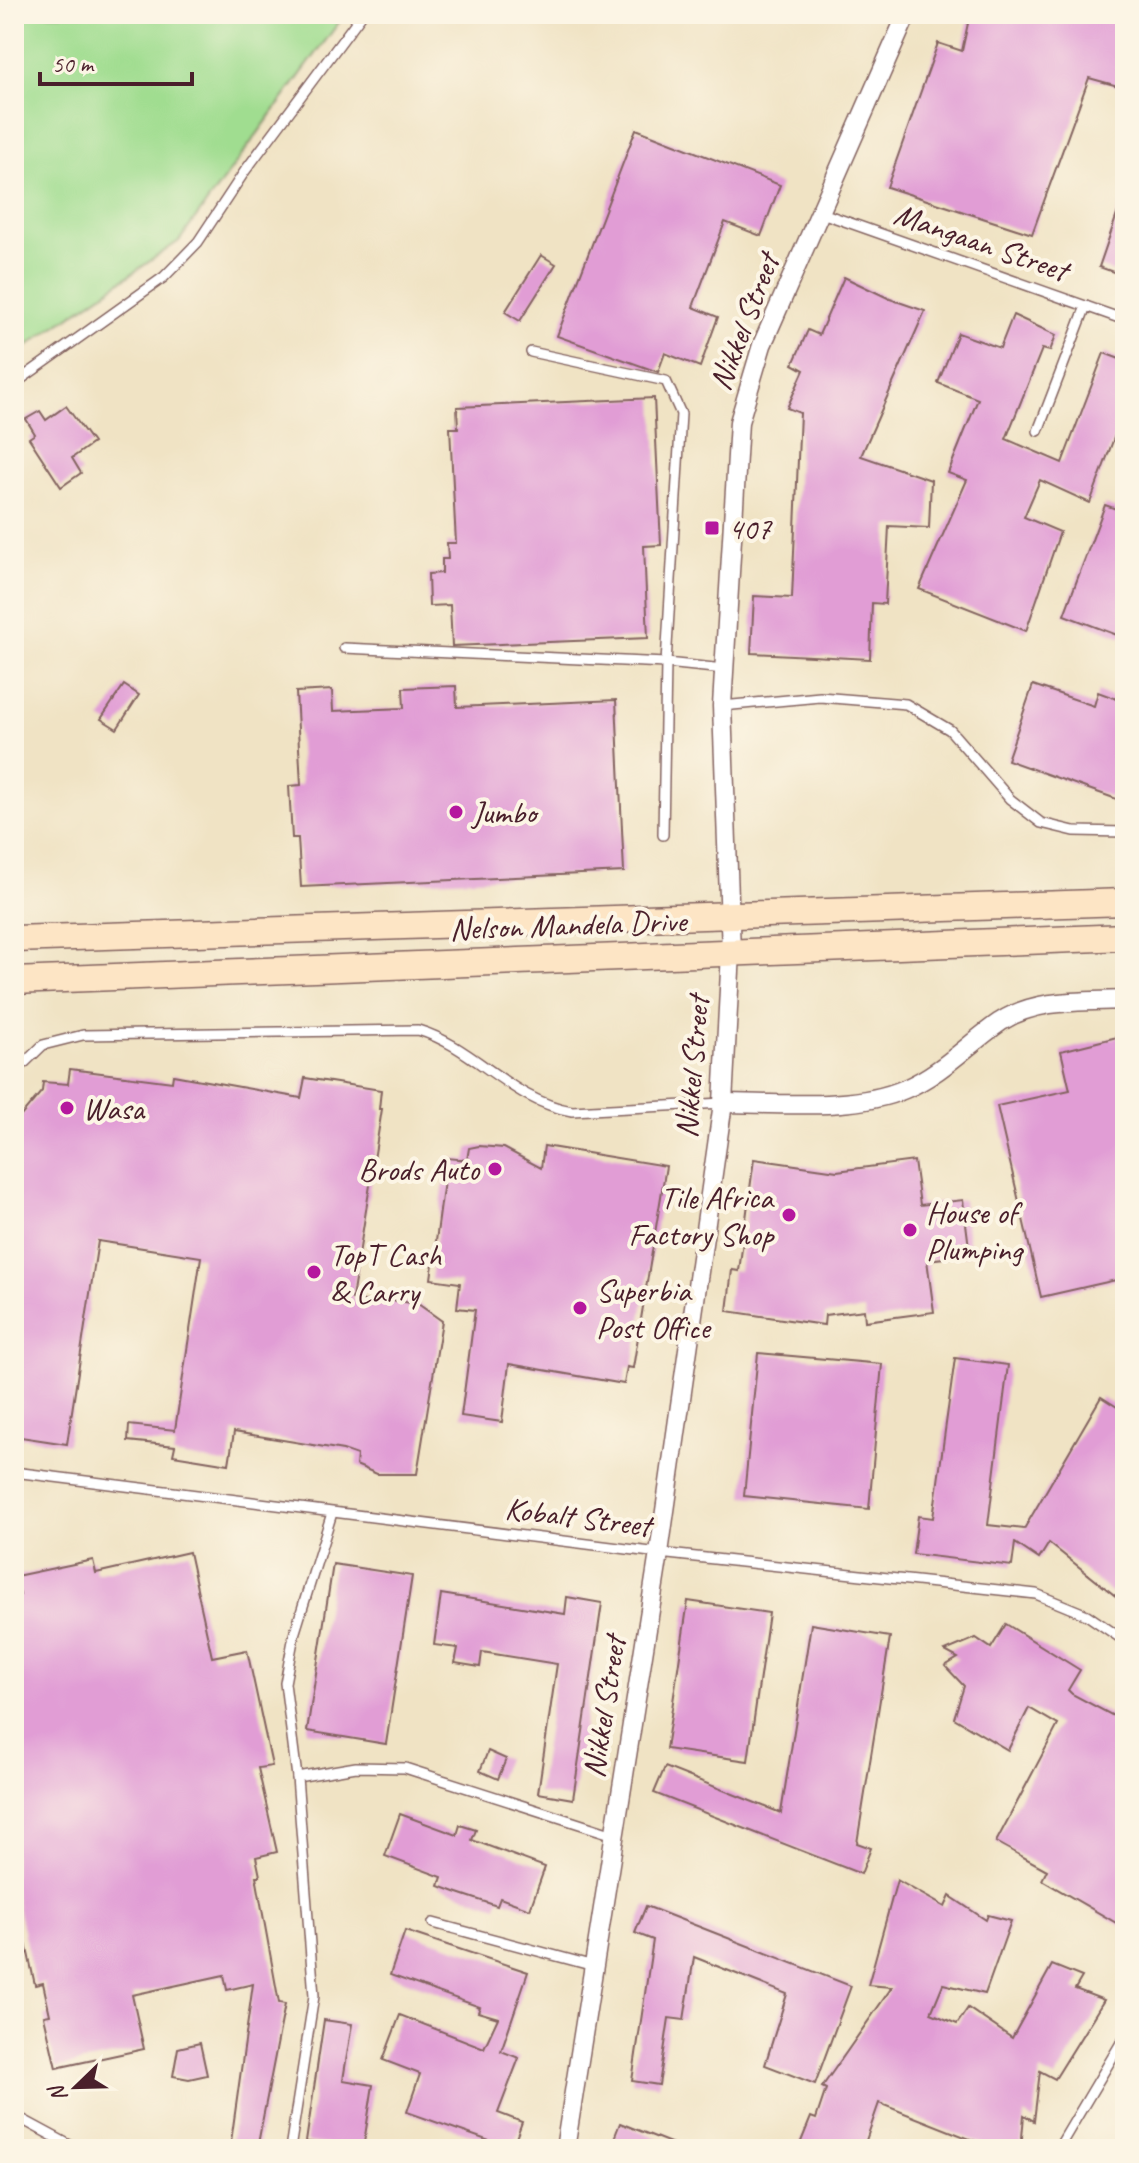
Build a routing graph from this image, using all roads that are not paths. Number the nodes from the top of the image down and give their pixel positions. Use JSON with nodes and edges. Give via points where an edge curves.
{"nodes":[{"id":1,"x":362,"y":14,"type":"edge"},
{"id":2,"x":907,"y":14,"type":"edge"},
{"id":3,"x":819,"y":212,"type":"junction"},
{"id":4,"x":1086,"y":306,"type":"junction"},
{"id":5,"x":1125,"y":320,"type":"edge"},
{"id":6,"x":531,"y":352,"type":"dead end"},
{"id":7,"x":14,"y":384,"type":"edge"},
{"id":8,"x":1038,"y":431,"type":"dead end"},
{"id":9,"x":344,"y":648,"type":"dead end"},
{"id":10,"x":666,"y":663,"type":"junction"},
{"id":11,"x":724,"y":669,"type":"junction"},
{"id":12,"x":722,"y":706,"type":"junction"},
{"id":13,"x":1125,"y":832,"type":"edge"},
{"id":14,"x":663,"y":835,"type":"dead end"},
{"id":15,"x":1125,"y":902,"type":"edge"},
{"id":16,"x":731,"y":916,"type":"junction"},
{"id":17,"x":1125,"y":937,"type":"edge"},
{"id":18,"x":14,"y":939,"type":"edge"},
{"id":19,"x":731,"y":952,"type":"junction"},
{"id":20,"x":14,"y":981,"type":"edge"},
{"id":21,"x":1125,"y":1000,"type":"edge"},
{"id":22,"x":14,"y":1073,"type":"edge"},
{"id":23,"x":723,"y":1103,"type":"junction"},
{"id":24,"x":14,"y":1472,"type":"edge"},
{"id":25,"x":332,"y":1513,"type":"junction"},
{"id":26,"x":659,"y":1553,"type":"junction"},
{"id":27,"x":1125,"y":1641,"type":"edge"},
{"id":28,"x":297,"y":1777,"type":"junction"},
{"id":29,"x":614,"y":1835,"type":"junction"},
{"id":30,"x":433,"y":1923,"type":"dead end"},
{"id":31,"x":594,"y":1966,"type":"junction"},
{"id":32,"x":1125,"y":2036,"type":"edge"},
{"id":33,"x":14,"y":2115,"type":"edge"},
{"id":34,"x":77,"y":2149,"type":"edge"},
{"id":35,"x":290,"y":2149,"type":"edge"},
{"id":36,"x":565,"y":2149,"type":"edge"},
{"id":37,"x":1058,"y":2149,"type":"edge"}],
"edges":[{"from":1,"to":7,"type":"lane","via":[[198,242],[164,277]]},
{"from":2,"to":3,"type":"street","name":"Nikkel Street"},
{"from":3,"to":4,"type":"lane","name":"Mangaan Street"},
{"from":3,"to":11,"type":"street","name":"Nikkel Street","via":[[762,345],[739,422]]},
{"from":4,"to":5,"type":"lane","name":"Mangaan Street"},
{"from":4,"to":8,"type":"lane"},
{"from":6,"to":10,"type":"lane","via":[[666,381],[677,400],[681,414]]},
{"from":9,"to":10,"type":"lane"},
{"from":10,"to":11,"type":"lane"},
{"from":10,"to":14,"type":"lane"},
{"from":11,"to":12,"type":"street","name":"Nikkel Street"},
{"from":12,"to":13,"type":"lane","via":[[820,697],[906,704],[950,730],[1010,799],[1041,823],[1074,831]]},
{"from":12,"to":16,"type":"street","name":"Nikkel Street"},
{"from":15,"to":16,"type":"main road","name":"Nelson Mandela Drive"},
{"from":16,"to":18,"type":"main road","name":"Nelson Mandela Drive"},
{"from":16,"to":19,"type":"street","name":"Nikkel Street"},
{"from":17,"to":19,"type":"main road","name":"Nelson Mandela Drive"},
{"from":19,"to":20,"type":"main road","name":"Nelson Mandela Drive"},
{"from":19,"to":23,"type":"street","name":"Nikkel Street"},
{"from":21,"to":23,"type":"street","via":[[1043,1004],[1026,1010],[1002,1021],[932,1074],[888,1095],[813,1103]]},
{"from":22,"to":23,"type":"lane","via":[[43,1045],[83,1035],[418,1030],[446,1041],[537,1103],[556,1109]]},
{"from":23,"to":26,"type":"street","name":"Nikkel Street"},
{"from":24,"to":25,"type":"lane","name":"Kobalt Street"},
{"from":25,"to":26,"type":"lane","name":"Kobalt Street"},
{"from":25,"to":28,"type":"lane","via":[[294,1635],[285,1683]]},
{"from":26,"to":27,"type":"lane","name":"Kobalt Street","via":[[1036,1594],[1087,1615]]},
{"from":26,"to":29,"type":"street","name":"Nikkel Street"},
{"from":28,"to":29,"type":"lane","via":[[356,1767],[405,1768]]},
{"from":28,"to":35,"type":"lane","via":[[314,1996]]},
{"from":29,"to":31,"type":"street","name":"Nikkel Street"},
{"from":30,"to":31,"type":"lane"},
{"from":31,"to":36,"type":"street","name":"Nikkel Street"},
{"from":32,"to":37,"type":"lane"},
{"from":33,"to":34,"type":"lane"}]}
